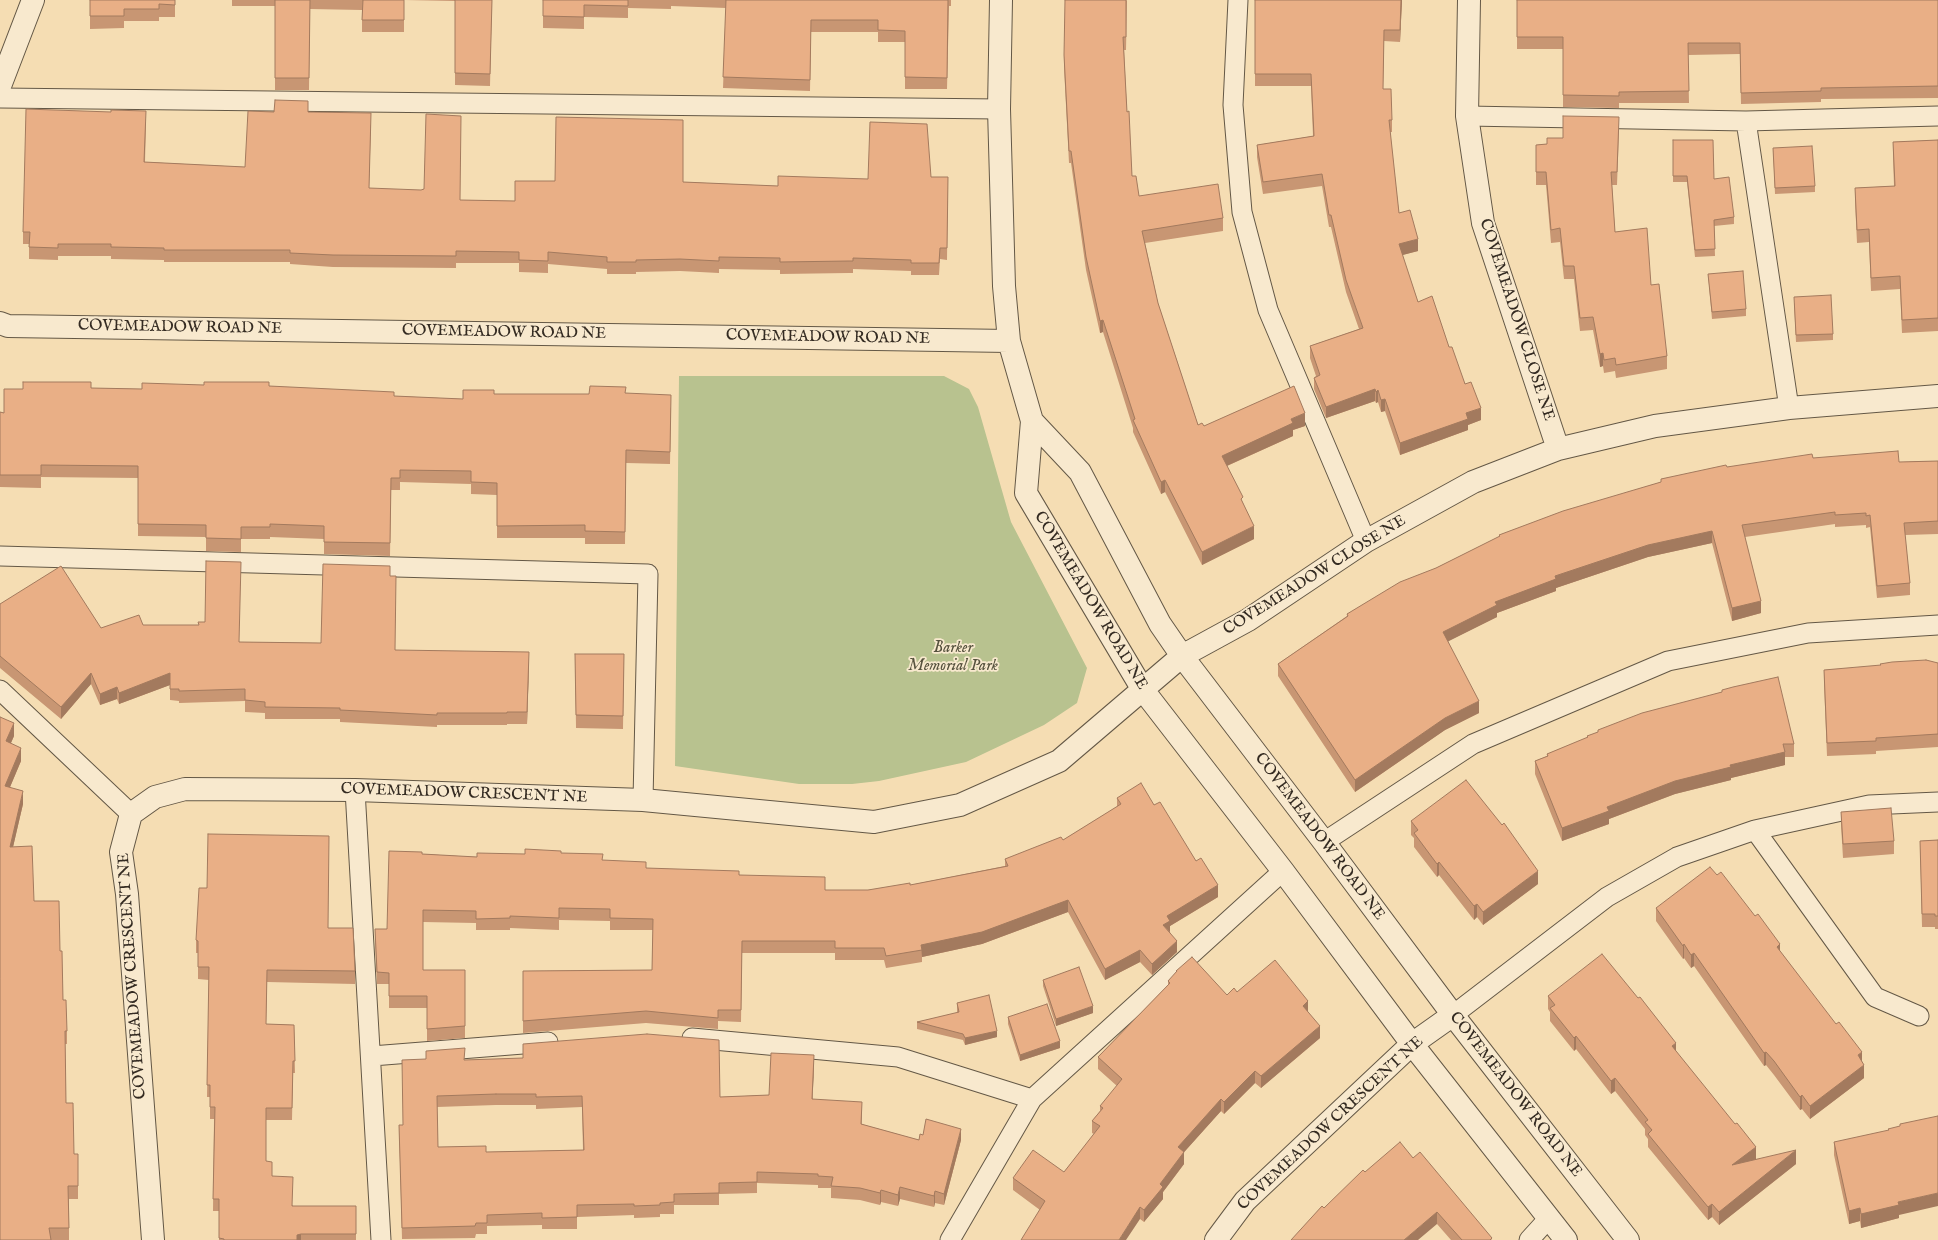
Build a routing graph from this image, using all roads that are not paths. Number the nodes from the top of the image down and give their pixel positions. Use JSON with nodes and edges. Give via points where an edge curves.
{"nodes":[{"id":1,"x":33,"y":0,"type":"edge"},
{"id":2,"x":1002,"y":0,"type":"edge"},
{"id":3,"x":1238,"y":0,"type":"edge"},
{"id":4,"x":1470,"y":0,"type":"edge"},
{"id":5,"x":0,"y":86,"type":"edge"},
{"id":6,"x":0,"y":98,"type":"edge"},
{"id":7,"x":999,"y":109,"type":"junction"},
{"id":8,"x":1467,"y":116,"type":"junction"},
{"id":9,"x":1938,"y":116,"type":"edge"},
{"id":10,"x":1746,"y":121,"type":"junction"},
{"id":11,"x":0,"y":323,"type":"edge"},
{"id":12,"x":1009,"y":341,"type":"junction"},
{"id":13,"x":1938,"y":396,"type":"edge"},
{"id":14,"x":1789,"y":408,"type":"junction"},
{"id":15,"x":1032,"y":421,"type":"junction"},
{"id":16,"x":1558,"y":449,"type":"junction"},
{"id":17,"x":1366,"y":541,"type":"junction"},
{"id":18,"x":0,"y":556,"type":"edge"},
{"id":19,"x":1938,"y":625,"type":"edge"},
{"id":20,"x":1182,"y":656,"type":"junction"},
{"id":21,"x":0,"y":690,"type":"edge"},
{"id":22,"x":1143,"y":690,"type":"junction"},
{"id":23,"x":355,"y":790,"type":"junction"},
{"id":24,"x":643,"y":800,"type":"junction"},
{"id":25,"x":1938,"y":802,"type":"edge"},
{"id":26,"x":131,"y":814,"type":"junction"},
{"id":27,"x":1755,"y":830,"type":"junction"},
{"id":28,"x":1324,"y":842,"type":"junction"},
{"id":29,"x":1283,"y":871,"type":"junction"},
{"id":30,"x":1453,"y":1015,"type":"junction"},
{"id":31,"x":1919,"y":1016,"type":"dead end"},
{"id":32,"x":671,"y":1036,"type":"edge"},
{"id":33,"x":568,"y":1040,"type":"edge"},
{"id":34,"x":1412,"y":1044,"type":"junction"},
{"id":35,"x":372,"y":1056,"type":"junction"},
{"id":36,"x":1032,"y":1099,"type":"junction"},
{"id":37,"x":1549,"y":1218,"type":"junction"},
{"id":38,"x":153,"y":1240,"type":"edge"},
{"id":39,"x":381,"y":1240,"type":"edge"},
{"id":40,"x":950,"y":1240,"type":"edge"},
{"id":41,"x":1216,"y":1240,"type":"edge"},
{"id":42,"x":1529,"y":1240,"type":"edge"},
{"id":43,"x":1566,"y":1240,"type":"edge"},
{"id":44,"x":1628,"y":1240,"type":"edge"}],
"edges":[{"from":1,"to":5,"type":"street"},
{"from":2,"to":7,"type":"street","name":"COVEMEADOW ROAD NE"},
{"from":3,"to":17,"type":"lane","via":[[1233,105],[1242,212],[1268,310]]},
{"from":4,"to":8,"type":"street","name":"COVEMEADOW CLOSE NE"},
{"from":6,"to":7,"type":"lane"},
{"from":7,"to":12,"type":"street","name":"COVEMEADOW ROAD NE","via":[[1004,286]]},
{"from":8,"to":10,"type":"lane"},
{"from":8,"to":16,"type":"street","name":"COVEMEADOW CLOSE NE","via":[[1483,223]]},
{"from":9,"to":10,"type":"lane"},
{"from":10,"to":14,"type":"lane"},
{"from":11,"to":12,"type":"street","name":"COVEMEADOW ROAD NE","via":[[8,326]]},
{"from":12,"to":15,"type":"street","name":"COVEMEADOW ROAD NE"},
{"from":13,"to":14,"type":"street","name":"COVEMEADOW CLOSE NE"},
{"from":14,"to":16,"type":"street","name":"COVEMEADOW CLOSE NE","via":[[1654,426]]},
{"from":15,"to":20,"type":"street","name":"COVEMEADOW ROAD NE","via":[[1080,472],[1160,624]]},
{"from":15,"to":22,"type":"street","name":"COVEMEADOW ROAD NE","via":[[1026,493]]},
{"from":16,"to":17,"type":"street","name":"COVEMEADOW CLOSE NE","via":[[1473,482]]},
{"from":17,"to":20,"type":"street","name":"COVEMEADOW CLOSE NE","via":[[1248,620]]},
{"from":18,"to":24,"type":"lane","via":[[648,574]]},
{"from":19,"to":28,"type":"lane","via":[[1808,633],[1668,662],[1473,744]]},
{"from":20,"to":22,"type":"street","name":"COVEMEADOW CRESCENT NE"},
{"from":20,"to":28,"type":"street","name":"COVEMEADOW ROAD NE"},
{"from":21,"to":26,"type":"lane"},
{"from":22,"to":24,"type":"street","name":"COVEMEADOW CRESCENT NE","via":[[1059,761],[960,805],[874,822]]},
{"from":22,"to":29,"type":"street","name":"COVEMEADOW ROAD NE"},
{"from":23,"to":24,"type":"street","name":"COVEMEADOW CRESCENT NE"},
{"from":23,"to":26,"type":"street","name":"COVEMEADOW CRESCENT NE","via":[[185,789],[155,797]]},
{"from":23,"to":35,"type":"lane"},
{"from":25,"to":27,"type":"lane","via":[[1869,805]]},
{"from":26,"to":38,"type":"street","name":"COVEMEADOW CRESCENT NE","via":[[121,852],[127,894]]},
{"from":27,"to":30,"type":"lane","via":[[1677,858],[1607,897]]},
{"from":27,"to":31,"type":"lane","via":[[1875,997]]},
{"from":28,"to":30,"type":"street","name":"COVEMEADOW ROAD NE"},
{"from":29,"to":34,"type":"street","name":"COVEMEADOW ROAD NE"},
{"from":29,"to":36,"type":"lane"},
{"from":30,"to":34,"type":"street","name":"COVEMEADOW CRESCENT NE"},
{"from":30,"to":44,"type":"street","name":"COVEMEADOW ROAD NE"},
{"from":32,"to":36,"type":"lane","via":[[898,1057]]},
{"from":33,"to":35,"type":"lane"},
{"from":34,"to":37,"type":"street","name":"COVEMEADOW ROAD NE"},
{"from":34,"to":41,"type":"street","name":"COVEMEADOW CRESCENT NE","via":[[1245,1202]]},
{"from":35,"to":39,"type":"lane"},
{"from":36,"to":40,"type":"lane"},
{"from":37,"to":42,"type":"lane"},
{"from":37,"to":43,"type":"street","name":"COVEMEADOW ROAD NE"}]}
